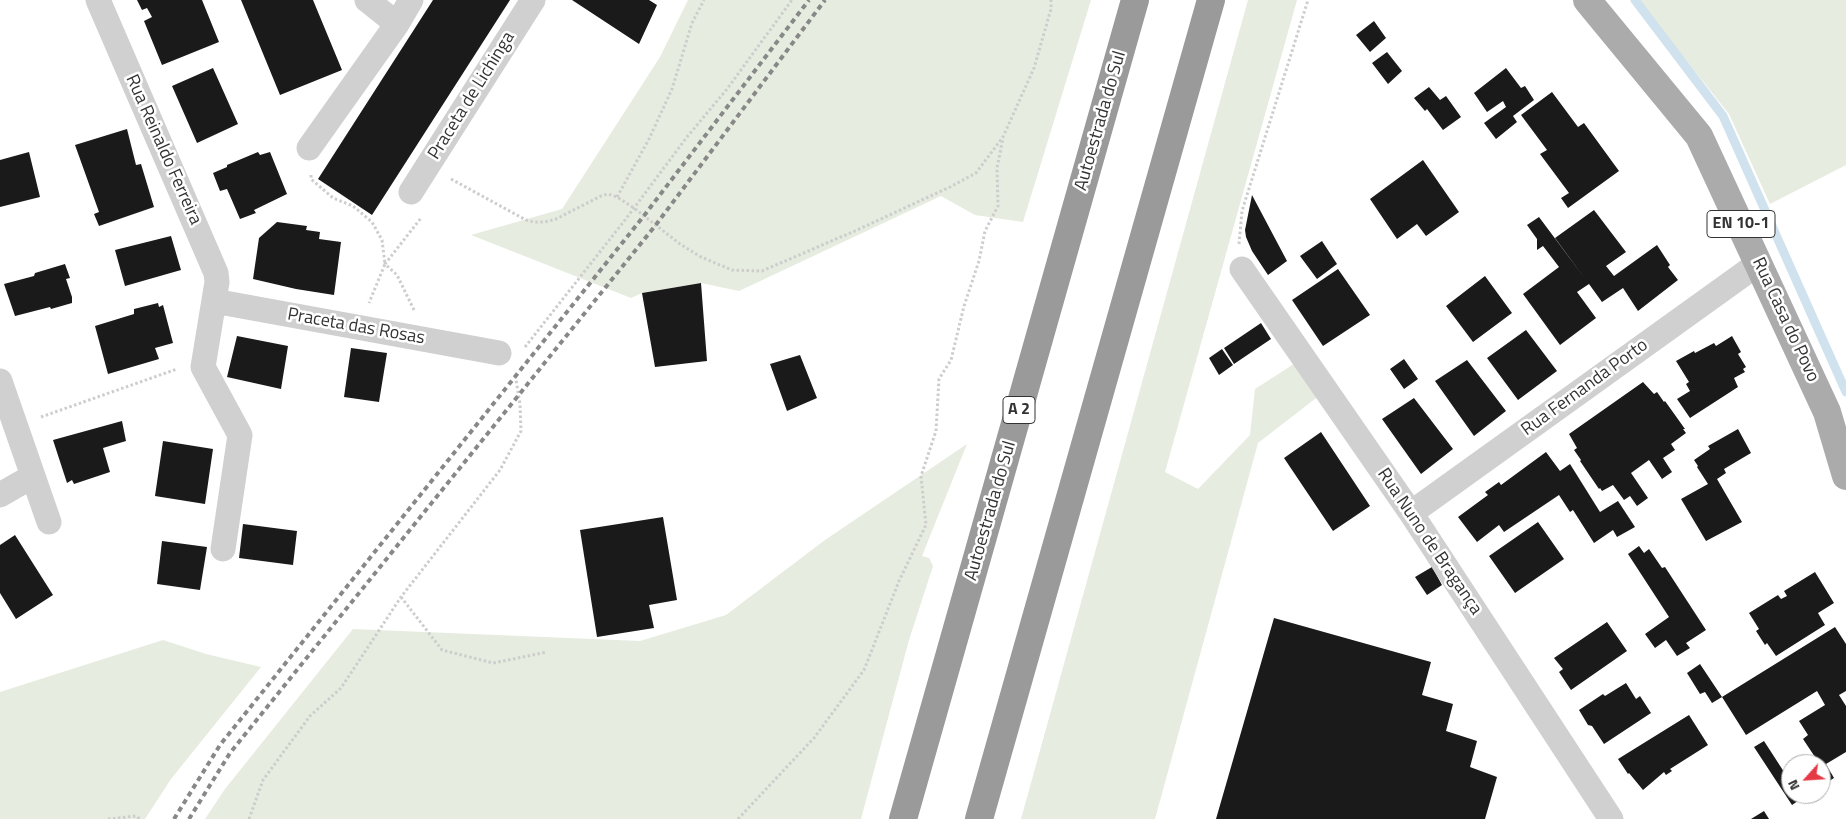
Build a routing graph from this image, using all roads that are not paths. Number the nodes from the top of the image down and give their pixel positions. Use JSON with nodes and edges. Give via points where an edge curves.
{"nodes":[{"id":1,"x":98,"y":0,"type":"edge"},
{"id":2,"x":367,"y":0,"type":"edge"},
{"id":3,"x":411,"y":0,"type":"edge"},
{"id":4,"x":533,"y":0,"type":"edge"},
{"id":5,"x":1135,"y":0,"type":"edge"},
{"id":6,"x":1211,"y":0,"type":"edge"},
{"id":7,"x":1588,"y":0,"type":"edge"},
{"id":8,"x":397,"y":24,"type":"junction"},
{"id":9,"x":308,"y":148,"type":"road end"},
{"id":10,"x":419,"y":201,"type":"road end"},
{"id":11,"x":1759,"y":263,"type":"junction"},
{"id":12,"x":1242,"y":269,"type":"road end"},
{"id":13,"x":214,"y":301,"type":"junction"},
{"id":14,"x":511,"y":359,"type":"road end"},
{"id":15,"x":0,"y":381,"type":"edge"},
{"id":16,"x":33,"y":476,"type":"junction"},
{"id":17,"x":1846,"y":476,"type":"edge"},
{"id":18,"x":0,"y":495,"type":"edge"},
{"id":19,"x":1411,"y":513,"type":"junction"},
{"id":20,"x":49,"y":522,"type":"dead end"},
{"id":21,"x":223,"y":549,"type":"dead end"},
{"id":22,"x":903,"y":819,"type":"edge"},
{"id":23,"x":979,"y":819,"type":"edge"},
{"id":24,"x":1611,"y":819,"type":"edge"}],
"edges":[{"from":1,"to":13,"type":"street","name":"Rua Reinaldo Ferreira","via":[[215,270]]},
{"from":2,"to":8,"type":"street"},
{"from":3,"to":8,"type":"street"},
{"from":4,"to":10,"type":"street","name":"Praceta de Lichinga"},
{"from":5,"to":22,"type":"highway","name":"Autoestrada do Sul","number":"A 2"},
{"from":6,"to":23,"type":"highway"},
{"from":7,"to":11,"type":"main road","name":"Rua Casa do Povo","number":"EN 10-1","via":[[1699,136]]},
{"from":8,"to":9,"type":"street"},
{"from":11,"to":17,"type":"main road","name":"Rua Casa do Povo","number":"EN 10-1","via":[[1827,412]]},
{"from":11,"to":19,"type":"street","name":"Rua Fernanda Porto"},
{"from":12,"to":19,"type":"street","name":"Rua Nuno de Bragança"},
{"from":13,"to":14,"type":"street","name":"Praceta das Rosas"},
{"from":13,"to":21,"type":"street","name":"Rua Reinaldo Ferreira","via":[[204,359],[205,373],[240,435]]},
{"from":15,"to":16,"type":"street"},
{"from":16,"to":18,"type":"street"},
{"from":16,"to":20,"type":"street"},
{"from":19,"to":24,"type":"street","name":"Rua Nuno de Bragança"}]}
